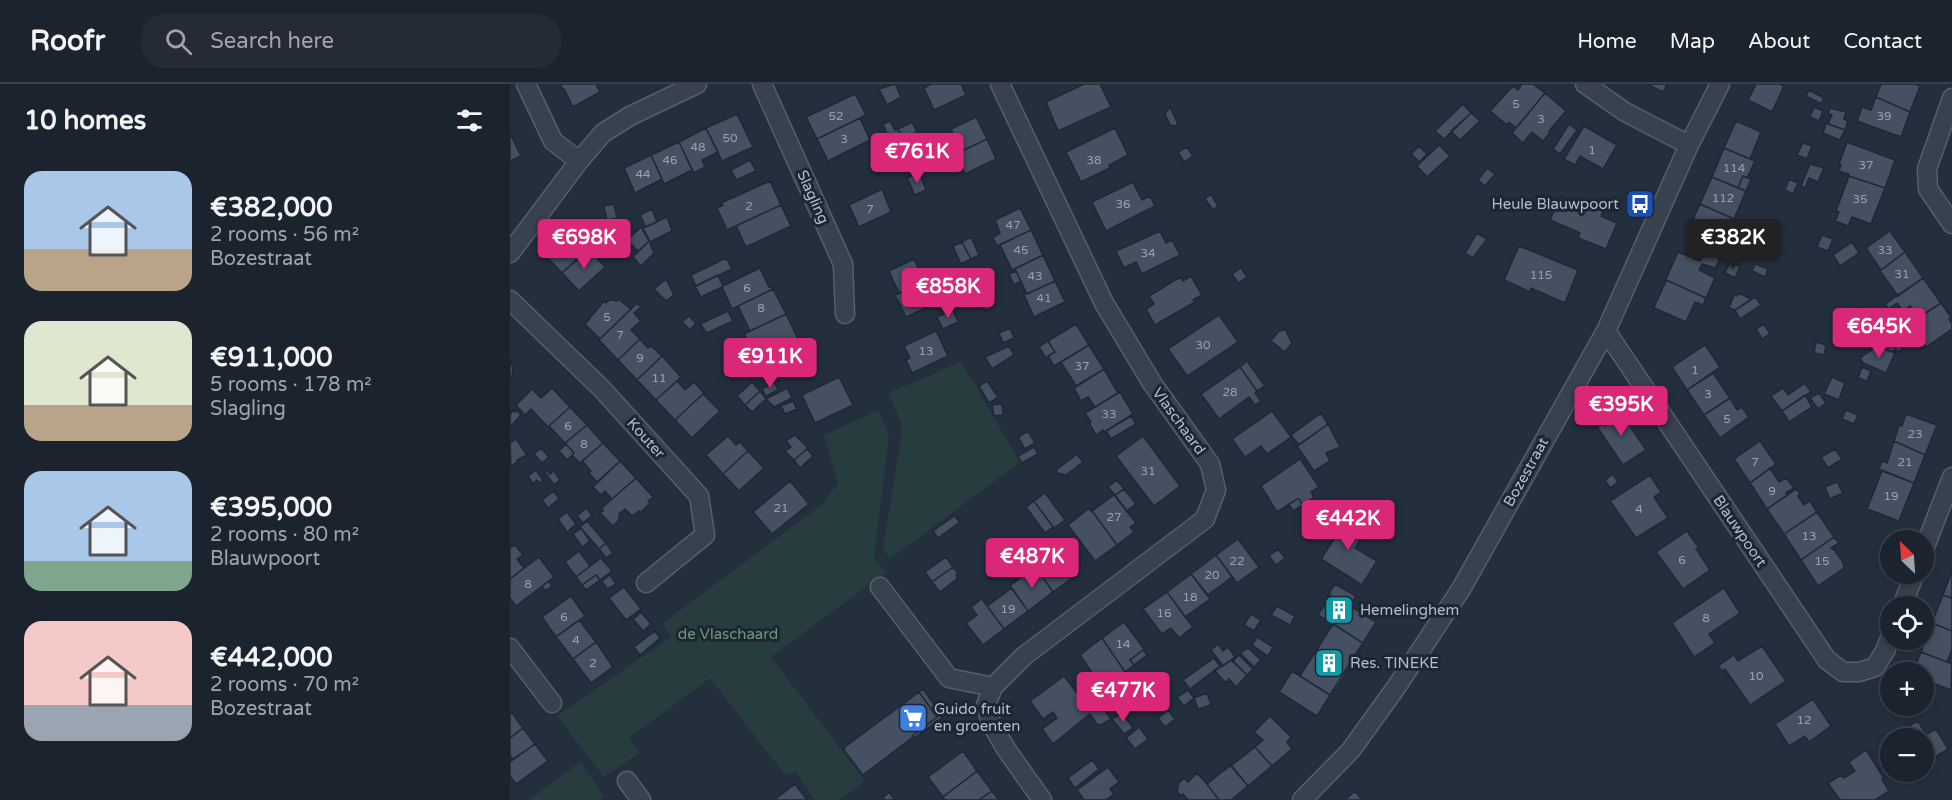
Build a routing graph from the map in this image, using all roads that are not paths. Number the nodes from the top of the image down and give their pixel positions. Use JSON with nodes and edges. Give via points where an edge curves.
{"nodes":[{"id":1,"x":526,"y":84,"type":"edge"},
{"id":2,"x":697,"y":84,"type":"edge"},
{"id":3,"x":762,"y":84,"type":"edge"},
{"id":4,"x":1000,"y":84,"type":"edge"},
{"id":5,"x":1585,"y":84,"type":"edge"},
{"id":6,"x":1720,"y":84,"type":"edge"},
{"id":7,"x":1952,"y":98,"type":"edge"},
{"id":8,"x":1689,"y":145,"type":"junction"},
{"id":9,"x":579,"y":161,"type":"junction"},
{"id":10,"x":1952,"y":224,"type":"edge"},
{"id":11,"x":510,"y":253,"type":"edge"},
{"id":12,"x":510,"y":300,"type":"edge"},
{"id":13,"x":845,"y":314,"type":"dead end"},
{"id":14,"x":1606,"y":331,"type":"junction"},
{"id":15,"x":1952,"y":477,"type":"edge"},
{"id":16,"x":1932,"y":530,"type":"edge"},
{"id":17,"x":646,"y":583,"type":"dead end"},
{"id":18,"x":880,"y":586,"type":"dead end"},
{"id":19,"x":510,"y":648,"type":"edge"},
{"id":20,"x":1885,"y":650,"type":"edge"},
{"id":21,"x":993,"y":687,"type":"junction"},
{"id":22,"x":552,"y":703,"type":"dead end"},
{"id":23,"x":627,"y":781,"type":"dead end"},
{"id":24,"x":641,"y":800,"type":"edge"},
{"id":25,"x":1042,"y":800,"type":"edge"},
{"id":26,"x":1302,"y":800,"type":"edge"}],
"edges":[{"from":1,"to":9,"type":"street","via":[[553,141]]},
{"from":2,"to":9,"type":"street","via":[[603,133]]},
{"from":3,"to":13,"type":"street","name":"Slagling","via":[[843,264]]},
{"from":4,"to":21,"type":"street","name":"Vlaschaard","via":[[1104,303],[1152,383],[1210,465],[1216,490],[1205,519],[1024,656]]},
{"from":5,"to":8,"type":"street","via":[[1625,112]]},
{"from":6,"to":8,"type":"street","name":"Bozestraat"},
{"from":7,"to":10,"type":"street","via":[[1927,169],[1928,189]]},
{"from":8,"to":14,"type":"street","name":"Bozestraat"},
{"from":9,"to":11,"type":"street"},
{"from":12,"to":17,"type":"street","name":"Kouter","via":[[602,389],[699,496],[705,535]]},
{"from":14,"to":20,"type":"street","name":"Blauwpoort","via":[[1827,660],[1843,672],[1859,672],[1875,667]]},
{"from":14,"to":26,"type":"street","name":"Bozestraat","via":[[1448,608],[1351,750]]},
{"from":15,"to":16,"type":"street"},
{"from":18,"to":21,"type":"street","via":[[949,678]]},
{"from":19,"to":22,"type":"street"},
{"from":21,"to":25,"type":"street","via":[[986,705],[991,723]]},
{"from":23,"to":24,"type":"street"}]}
